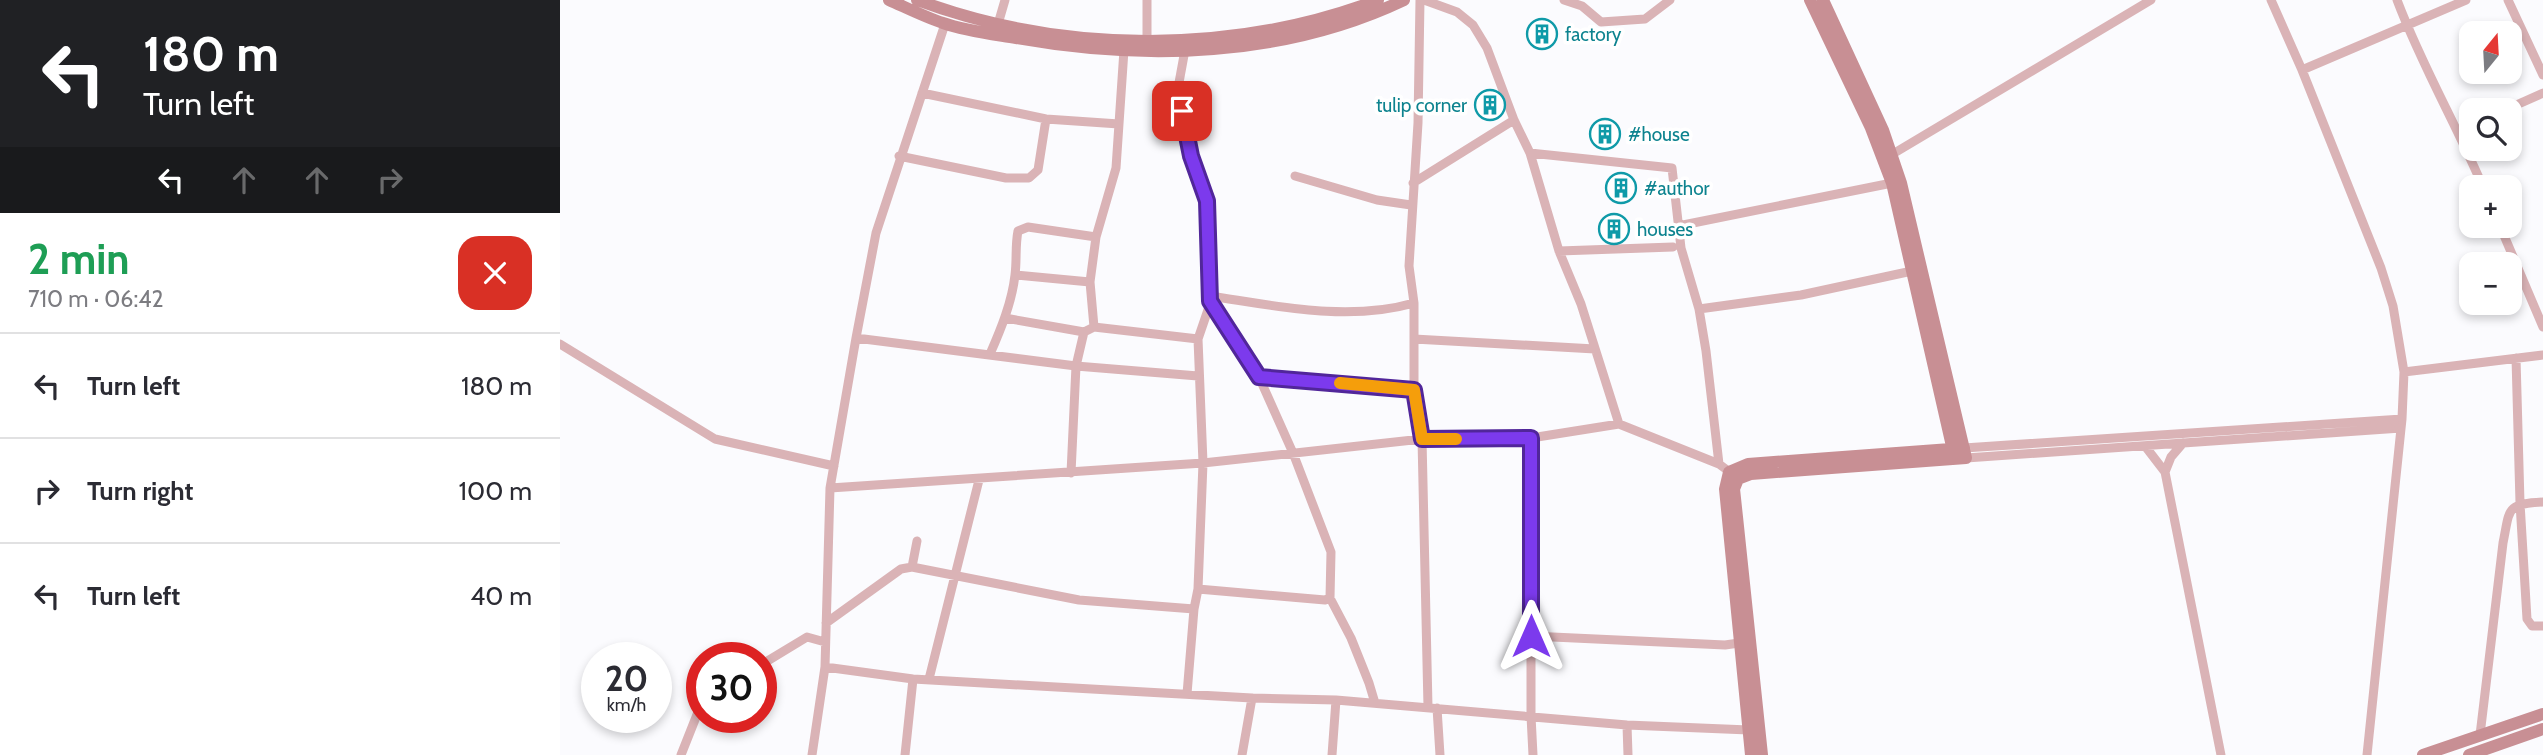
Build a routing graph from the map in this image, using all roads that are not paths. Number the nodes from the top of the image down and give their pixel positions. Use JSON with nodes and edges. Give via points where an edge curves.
{"nodes":[{"id":1,"x":889,"y":0,"type":"edge"},
{"id":2,"x":917,"y":0,"type":"edge"},
{"id":3,"x":1005,"y":0,"type":"edge"},
{"id":4,"x":1147,"y":0,"type":"edge"},
{"id":5,"x":1378,"y":0,"type":"edge"},
{"id":6,"x":1404,"y":0,"type":"edge"},
{"id":7,"x":1422,"y":0,"type":"edge"},
{"id":8,"x":1564,"y":0,"type":"edge"},
{"id":9,"x":1670,"y":0,"type":"edge"},
{"id":10,"x":1810,"y":0,"type":"edge"},
{"id":11,"x":1823,"y":0,"type":"edge"},
{"id":12,"x":2151,"y":0,"type":"edge"},
{"id":13,"x":2271,"y":0,"type":"edge"},
{"id":14,"x":2396,"y":0,"type":"edge"},
{"id":15,"x":2466,"y":0,"type":"edge"},
{"id":16,"x":2508,"y":0,"type":"edge"},
{"id":17,"x":944,"y":23,"type":"junction"},
{"id":18,"x":998,"y":24,"type":"junction"},
{"id":19,"x":2406,"y":25,"type":"junction"},
{"id":20,"x":1147,"y":40,"type":"junction"},
{"id":21,"x":1125,"y":50,"type":"junction"},
{"id":22,"x":1185,"y":50,"type":"junction"},
{"id":23,"x":2302,"y":70,"type":"junction"},
{"id":24,"x":2543,"y":75,"type":"edge"},
{"id":25,"x":922,"y":93,"type":"junction"},
{"id":26,"x":2543,"y":93,"type":"edge"},
{"id":27,"x":2522,"y":102,"type":"edge"},
{"id":28,"x":1046,"y":119,"type":"junction"},
{"id":29,"x":1514,"y":120,"type":"junction"},
{"id":30,"x":1119,"y":124,"type":"junction"},
{"id":31,"x":2459,"y":129,"type":"edge"},
{"id":32,"x":1530,"y":153,"type":"junction"},
{"id":33,"x":1891,"y":155,"type":"junction"},
{"id":34,"x":899,"y":156,"type":"junction"},
{"id":35,"x":1295,"y":176,"type":"dead end"},
{"id":36,"x":1413,"y":183,"type":"junction"},
{"id":37,"x":1892,"y":183,"type":"junction"},
{"id":38,"x":1411,"y":205,"type":"junction"},
{"id":39,"x":1678,"y":226,"type":"junction"},
{"id":40,"x":1096,"y":237,"type":"junction"},
{"id":41,"x":2505,"y":238,"type":"edge"},
{"id":42,"x":1673,"y":247,"type":"dead end"},
{"id":43,"x":1559,"y":251,"type":"junction"},
{"id":44,"x":1912,"y":271,"type":"junction"},
{"id":45,"x":1015,"y":275,"type":"junction"},
{"id":46,"x":1090,"y":282,"type":"junction"},
{"id":47,"x":1210,"y":298,"type":"junction"},
{"id":48,"x":1414,"y":303,"type":"junction"},
{"id":49,"x":1699,"y":309,"type":"junction"},
{"id":50,"x":1005,"y":318,"type":"junction"},
{"id":51,"x":1094,"y":327,"type":"junction"},
{"id":52,"x":2543,"y":327,"type":"edge"},
{"id":53,"x":1084,"y":332,"type":"junction"},
{"id":54,"x":856,"y":338,"type":"junction"},
{"id":55,"x":1414,"y":338,"type":"junction"},
{"id":56,"x":1198,"y":339,"type":"junction"},
{"id":57,"x":560,"y":344,"type":"edge"},
{"id":58,"x":1595,"y":349,"type":"junction"},
{"id":59,"x":990,"y":354,"type":"junction"},
{"id":60,"x":2543,"y":355,"type":"edge"},
{"id":61,"x":2516,"y":358,"type":"junction"},
{"id":62,"x":1076,"y":366,"type":"junction"},
{"id":63,"x":2404,"y":372,"type":"junction"},
{"id":64,"x":1198,"y":376,"type":"junction"},
{"id":65,"x":1259,"y":377,"type":"junction"},
{"id":66,"x":1414,"y":390,"type":"junction"},
{"id":67,"x":2402,"y":423,"type":"junction"},
{"id":68,"x":1619,"y":424,"type":"junction"},
{"id":69,"x":1531,"y":438,"type":"junction"},
{"id":70,"x":1422,"y":439,"type":"junction"},
{"id":71,"x":2183,"y":443,"type":"junction"},
{"id":72,"x":2145,"y":446,"type":"junction"},
{"id":73,"x":1293,"y":453,"type":"junction"},
{"id":74,"x":1959,"y":454,"type":"junction"},
{"id":75,"x":1203,"y":463,"type":"junction"},
{"id":76,"x":834,"y":466,"type":"junction"},
{"id":77,"x":1729,"y":471,"type":"junction"},
{"id":78,"x":2165,"y":472,"type":"junction"},
{"id":79,"x":1072,"y":473,"type":"junction"},
{"id":80,"x":979,"y":480,"type":"junction"},
{"id":81,"x":830,"y":488,"type":"junction"},
{"id":82,"x":2543,"y":502,"type":"edge"},
{"id":83,"x":2520,"y":503,"type":"junction"},
{"id":84,"x":917,"y":541,"type":"dead end"},
{"id":85,"x":912,"y":567,"type":"junction"},
{"id":86,"x":954,"y":576,"type":"junction"},
{"id":87,"x":1198,"y":589,"type":"junction"},
{"id":88,"x":1330,"y":598,"type":"junction"},
{"id":89,"x":1194,"y":610,"type":"junction"},
{"id":90,"x":826,"y":623,"type":"junction"},
{"id":91,"x":2543,"y":626,"type":"edge"},
{"id":92,"x":1531,"y":636,"type":"junction"},
{"id":93,"x":825,"y":642,"type":"junction"},
{"id":94,"x":1739,"y":643,"type":"junction"},
{"id":95,"x":777,"y":655,"type":"edge"},
{"id":96,"x":825,"y":667,"type":"junction"},
{"id":97,"x":912,"y":679,"type":"junction"},
{"id":98,"x":929,"y":679,"type":"junction"},
{"id":99,"x":1187,"y":694,"type":"junction"},
{"id":100,"x":1252,"y":698,"type":"junction"},
{"id":101,"x":1336,"y":700,"type":"junction"},
{"id":102,"x":1375,"y":703,"type":"junction"},
{"id":103,"x":1751,"y":703,"type":"junction"},
{"id":104,"x":1432,"y":707,"type":"junction"},
{"id":105,"x":2543,"y":714,"type":"edge"},
{"id":106,"x":1531,"y":716,"type":"junction"},
{"id":107,"x":1627,"y":725,"type":"junction"},
{"id":108,"x":2543,"y":729,"type":"edge"},
{"id":109,"x":1749,"y":730,"type":"junction"},
{"id":110,"x":690,"y":733,"type":"edge"},
{"id":111,"x":2480,"y":735,"type":"junction"},
{"id":112,"x":681,"y":755,"type":"edge"},
{"id":113,"x":812,"y":755,"type":"edge"},
{"id":114,"x":905,"y":755,"type":"edge"},
{"id":115,"x":1242,"y":755,"type":"edge"},
{"id":116,"x":1332,"y":755,"type":"edge"},
{"id":117,"x":1440,"y":755,"type":"edge"},
{"id":118,"x":1533,"y":755,"type":"edge"},
{"id":119,"x":1628,"y":755,"type":"edge"},
{"id":120,"x":1751,"y":755,"type":"edge"},
{"id":121,"x":1762,"y":755,"type":"edge"},
{"id":122,"x":2221,"y":755,"type":"edge"},
{"id":123,"x":2367,"y":755,"type":"edge"},
{"id":124,"x":2423,"y":755,"type":"edge"},
{"id":125,"x":2469,"y":755,"type":"edge"}],
"edges":[{"from":1,"to":17,"type":"street"},
{"from":2,"to":18,"type":"street"},
{"from":3,"to":18,"type":"street"},
{"from":4,"to":20,"type":"street"},
{"from":5,"to":20,"type":"street","via":[[1325,18],[1256,33]]},
{"from":6,"to":22,"type":"street","via":[[1291,39]]},
{"from":7,"to":29,"type":"street","via":[[1457,12],[1473,24]]},
{"from":7,"to":36,"type":"street"},
{"from":8,"to":9,"type":"street","via":[[1581,6],[1601,22],[1645,19]]},
{"from":10,"to":37,"type":"street"},
{"from":11,"to":33,"type":"street"},
{"from":12,"to":33,"type":"street"},
{"from":13,"to":23,"type":"street"},
{"from":14,"to":19,"type":"street"},
{"from":15,"to":19,"type":"street"},
{"from":16,"to":24,"type":"street"},
{"from":17,"to":21,"type":"street","via":[[1071,48]]},
{"from":17,"to":25,"type":"street"},
{"from":18,"to":20,"type":"street","via":[[1072,37]]},
{"from":19,"to":23,"type":"street"},
{"from":19,"to":31,"type":"street"},
{"from":21,"to":22,"type":"street"},
{"from":21,"to":30,"type":"street"},
{"from":22,"to":47,"type":"street","via":[[1178,88],[1191,156],[1207,201]]},
{"from":23,"to":63,"type":"street","via":[[2381,268],[2393,306]]},
{"from":25,"to":28,"type":"street"},
{"from":25,"to":34,"type":"street"},
{"from":26,"to":27,"type":"street"},
{"from":28,"to":30,"type":"street"},
{"from":28,"to":34,"type":"street","via":[[1038,170],[1029,178],[1006,178]]},
{"from":29,"to":32,"type":"street"},
{"from":29,"to":36,"type":"street"},
{"from":30,"to":40,"type":"street","via":[[1116,168]]},
{"from":32,"to":39,"type":"street","via":[[1669,167],[1674,172]]},
{"from":32,"to":43,"type":"street"},
{"from":33,"to":74,"type":"street","via":[[1901,183]]},
{"from":34,"to":54,"type":"street","via":[[876,233]]},
{"from":35,"to":38,"type":"street"},
{"from":36,"to":38,"type":"street"},
{"from":37,"to":39,"type":"street"},
{"from":37,"to":44,"type":"street"},
{"from":38,"to":48,"type":"street","via":[[1409,266]]},
{"from":39,"to":49,"type":"street"},
{"from":40,"to":45,"type":"street","via":[[1028,227],[1018,231]]},
{"from":40,"to":46,"type":"street"},
{"from":41,"to":52,"type":"street"},
{"from":42,"to":43,"type":"street"},
{"from":43,"to":58,"type":"street"},
{"from":44,"to":49,"type":"street","via":[[1801,295]]},
{"from":44,"to":74,"type":"street"},
{"from":45,"to":46,"type":"street"},
{"from":45,"to":50,"type":"street"},
{"from":46,"to":51,"type":"street"},
{"from":47,"to":48,"type":"street","via":[[1313,312],[1392,309]]},
{"from":47,"to":56,"type":"street"},
{"from":47,"to":65,"type":"street"},
{"from":48,"to":55,"type":"street"},
{"from":49,"to":77,"type":"street"},
{"from":50,"to":53,"type":"street"},
{"from":50,"to":59,"type":"street"},
{"from":51,"to":53,"type":"street"},
{"from":51,"to":56,"type":"street"},
{"from":53,"to":62,"type":"street"},
{"from":54,"to":59,"type":"street"},
{"from":54,"to":76,"type":"street"},
{"from":55,"to":58,"type":"street"},
{"from":55,"to":66,"type":"street"},
{"from":56,"to":64,"type":"street"},
{"from":57,"to":76,"type":"street","via":[[715,439]]},
{"from":58,"to":68,"type":"street"},
{"from":59,"to":62,"type":"street"},
{"from":60,"to":61,"type":"street"},
{"from":61,"to":63,"type":"street"},
{"from":61,"to":83,"type":"street"},
{"from":62,"to":64,"type":"street"},
{"from":62,"to":79,"type":"street"},
{"from":63,"to":67,"type":"street"},
{"from":64,"to":75,"type":"street"},
{"from":65,"to":66,"type":"street"},
{"from":65,"to":73,"type":"street"},
{"from":66,"to":70,"type":"street"},
{"from":67,"to":71,"type":"street"},
{"from":67,"to":74,"type":"street"},
{"from":67,"to":123,"type":"street"},
{"from":68,"to":69,"type":"street"},
{"from":68,"to":77,"type":"street"},
{"from":69,"to":70,"type":"street"},
{"from":69,"to":92,"type":"street"},
{"from":70,"to":73,"type":"street"},
{"from":70,"to":104,"type":"street"},
{"from":71,"to":72,"type":"street"},
{"from":71,"to":78,"type":"street"},
{"from":72,"to":74,"type":"street"},
{"from":72,"to":78,"type":"street"},
{"from":73,"to":75,"type":"street"},
{"from":73,"to":88,"type":"street","via":[[1331,552]]},
{"from":74,"to":77,"type":"street","via":[[1748,464]]},
{"from":75,"to":79,"type":"street"},
{"from":75,"to":87,"type":"street"},
{"from":76,"to":81,"type":"street"},
{"from":77,"to":94,"type":"street","via":[[1725,489]]},
{"from":77,"to":103,"type":"street"},
{"from":78,"to":122,"type":"street"},
{"from":79,"to":80,"type":"street"},
{"from":80,"to":81,"type":"street"},
{"from":80,"to":86,"type":"street"},
{"from":81,"to":90,"type":"street"},
{"from":82,"to":83,"type":"street"},
{"from":83,"to":91,"type":"street","via":[[2527,619],[2532,626]]},
{"from":83,"to":111,"type":"street","via":[[2510,511],[2503,543]]},
{"from":84,"to":85,"type":"street"},
{"from":85,"to":86,"type":"street"},
{"from":85,"to":90,"type":"street","via":[[901,569]]},
{"from":86,"to":89,"type":"street","via":[[1079,600]]},
{"from":86,"to":98,"type":"street"},
{"from":87,"to":88,"type":"street"},
{"from":87,"to":89,"type":"street"},
{"from":88,"to":102,"type":"street","via":[[1351,638]]},
{"from":89,"to":99,"type":"street"},
{"from":90,"to":93,"type":"street"},
{"from":92,"to":94,"type":"street"},
{"from":92,"to":106,"type":"street"},
{"from":93,"to":95,"type":"street","via":[[807,637]]},
{"from":93,"to":96,"type":"street"},
{"from":94,"to":103,"type":"street"},
{"from":96,"to":97,"type":"street"},
{"from":96,"to":113,"type":"street"},
{"from":97,"to":98,"type":"street"},
{"from":97,"to":114,"type":"street"},
{"from":98,"to":99,"type":"street"},
{"from":99,"to":100,"type":"street"},
{"from":100,"to":101,"type":"street"},
{"from":100,"to":115,"type":"street"},
{"from":101,"to":102,"type":"street"},
{"from":101,"to":116,"type":"street"},
{"from":102,"to":104,"type":"street"},
{"from":103,"to":109,"type":"street"},
{"from":103,"to":121,"type":"street"},
{"from":104,"to":106,"type":"street"},
{"from":104,"to":117,"type":"street"},
{"from":105,"to":111,"type":"street"},
{"from":106,"to":107,"type":"street"},
{"from":106,"to":118,"type":"street"},
{"from":107,"to":109,"type":"street"},
{"from":107,"to":119,"type":"street"},
{"from":108,"to":125,"type":"street"},
{"from":109,"to":120,"type":"street"},
{"from":110,"to":112,"type":"street"},
{"from":111,"to":124,"type":"street"}]}
